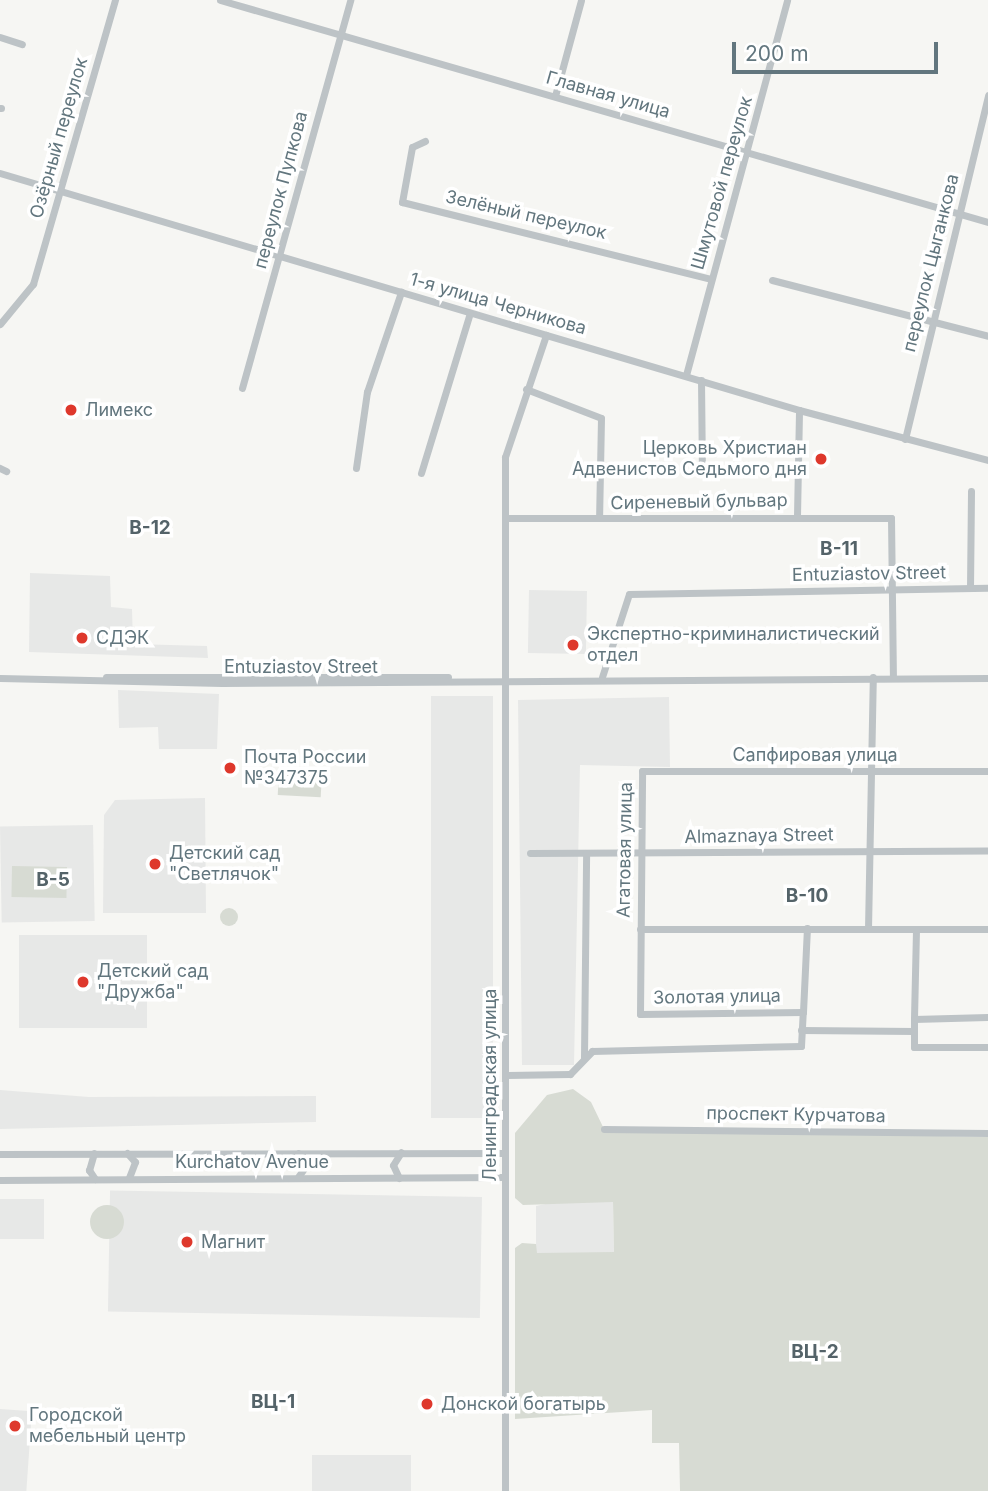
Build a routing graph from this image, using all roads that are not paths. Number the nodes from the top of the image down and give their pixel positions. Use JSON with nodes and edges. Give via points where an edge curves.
{"nodes":[{"id":1,"x":115,"y":0,"type":"edge"},
{"id":2,"x":220,"y":0,"type":"edge"},
{"id":3,"x":350,"y":0,"type":"edge"},
{"id":4,"x":581,"y":0,"type":"edge"},
{"id":5,"x":787,"y":0,"type":"edge"},
{"id":6,"x":339,"y":35,"type":"junction"},
{"id":7,"x":0,"y":37,"type":"edge"},
{"id":8,"x":22,"y":44,"type":"dead end"},
{"id":9,"x":988,"y":95,"type":"edge"},
{"id":10,"x":555,"y":96,"type":"junction"},
{"id":11,"x":425,"y":141,"type":"dead end"},
{"id":12,"x":750,"y":151,"type":"junction"},
{"id":13,"x":0,"y":173,"type":"edge"},
{"id":14,"x":58,"y":194,"type":"junction"},
{"id":15,"x":960,"y":214,"type":"junction"},
{"id":16,"x":988,"y":222,"type":"edge"},
{"id":17,"x":280,"y":255,"type":"junction"},
{"id":18,"x":711,"y":279,"type":"junction"},
{"id":19,"x":772,"y":280,"type":"dead end"},
{"id":20,"x":401,"y":292,"type":"junction"},
{"id":21,"x":470,"y":313,"type":"junction"},
{"id":22,"x":933,"y":321,"type":"junction"},
{"id":23,"x":0,"y":326,"type":"edge"},
{"id":24,"x":546,"y":335,"type":"junction"},
{"id":25,"x":988,"y":336,"type":"edge"},
{"id":26,"x":686,"y":375,"type":"junction"},
{"id":27,"x":701,"y":380,"type":"junction"},
{"id":28,"x":242,"y":388,"type":"dead end"},
{"id":29,"x":526,"y":389,"type":"junction"},
{"id":30,"x":799,"y":410,"type":"junction"},
{"id":31,"x":905,"y":439,"type":"junction"},
{"id":32,"x":988,"y":460,"type":"edge"},
{"id":33,"x":356,"y":468,"type":"dead end"},
{"id":34,"x":702,"y":472,"type":"dead end"},
{"id":35,"x":421,"y":473,"type":"dead end"},
{"id":36,"x":971,"y":491,"type":"dead end"},
{"id":37,"x":797,"y":516,"type":"junction"},
{"id":38,"x":506,"y":518,"type":"junction"},
{"id":39,"x":599,"y":519,"type":"junction"},
{"id":40,"x":970,"y":588,"type":"junction"},
{"id":41,"x":988,"y":588,"type":"edge"},
{"id":42,"x":891,"y":590,"type":"junction"},
{"id":43,"x":0,"y":676,"type":"edge"},
{"id":44,"x":602,"y":677,"type":"junction"},
{"id":45,"x":873,"y":677,"type":"junction"},
{"id":46,"x":893,"y":677,"type":"junction"},
{"id":47,"x":503,"y":678,"type":"junction"},
{"id":48,"x":988,"y":678,"type":"edge"},
{"id":49,"x":642,"y":771,"type":"joint"},
{"id":50,"x":873,"y":771,"type":"junction"},
{"id":51,"x":988,"y":771,"type":"edge"},
{"id":52,"x":870,"y":850,"type":"junction"},
{"id":53,"x":988,"y":851,"type":"edge"},
{"id":54,"x":530,"y":853,"type":"dead end"},
{"id":55,"x":586,"y":853,"type":"junction"},
{"id":56,"x":642,"y":853,"type":"junction"},
{"id":57,"x":807,"y":928,"type":"junction"},
{"id":58,"x":640,"y":929,"type":"junction"},
{"id":59,"x":868,"y":929,"type":"junction"},
{"id":60,"x":988,"y":929,"type":"edge"},
{"id":61,"x":916,"y":930,"type":"junction"},
{"id":62,"x":803,"y":1012,"type":"junction"},
{"id":63,"x":988,"y":1017,"type":"edge"},
{"id":64,"x":914,"y":1019,"type":"junction"},
{"id":65,"x":801,"y":1030,"type":"junction"},
{"id":66,"x":914,"y":1031,"type":"junction"},
{"id":67,"x":988,"y":1048,"type":"edge"},
{"id":68,"x":584,"y":1057,"type":"junction"},
{"id":69,"x":505,"y":1075,"type":"junction"},
{"id":70,"x":604,"y":1129,"type":"dead end"},
{"id":71,"x":988,"y":1133,"type":"edge"},
{"id":72,"x":401,"y":1152,"type":"junction"},
{"id":73,"x":94,"y":1153,"type":"junction"},
{"id":74,"x":127,"y":1153,"type":"junction"},
{"id":75,"x":298,"y":1153,"type":"junction"},
{"id":76,"x":504,"y":1153,"type":"junction"},
{"id":77,"x":0,"y":1154,"type":"edge"},
{"id":78,"x":504,"y":1177,"type":"junction"},
{"id":79,"x":297,"y":1178,"type":"junction"},
{"id":80,"x":399,"y":1178,"type":"junction"},
{"id":81,"x":95,"y":1179,"type":"junction"},
{"id":82,"x":128,"y":1179,"type":"junction"},
{"id":83,"x":0,"y":1180,"type":"edge"},
{"id":84,"x":505,"y":1491,"type":"edge"}],
"edges":[{"from":1,"to":14,"type":"street","name":"Озёрный переулок"},
{"from":2,"to":6,"type":"street","name":"Главная улица"},
{"from":3,"to":6,"type":"street","name":"переулок Пупкова"},
{"from":4,"to":10,"type":"street"},
{"from":5,"to":12,"type":"street","name":"Шмутовой переулок"},
{"from":6,"to":10,"type":"street","name":"Главная улица"},
{"from":6,"to":17,"type":"street","name":"переулок Пупкова"},
{"from":7,"to":8,"type":"street"},
{"from":9,"to":15,"type":"street","name":"переулок Цыганкова"},
{"from":10,"to":12,"type":"street","name":"Главная улица"},
{"from":11,"to":18,"type":"street","name":"Зелёный переулок","via":[[412,147],[402,202]]},
{"from":12,"to":15,"type":"street","name":"Главная улица"},
{"from":12,"to":18,"type":"street","name":"Шмутовой переулок"},
{"from":13,"to":14,"type":"street","name":"1-я улица Черникова"},
{"from":14,"to":17,"type":"street","name":"1-я улица Черникова"},
{"from":14,"to":23,"type":"street","name":"Озёрный переулок","via":[[33,284]]},
{"from":15,"to":16,"type":"street","name":"Главная улица"},
{"from":15,"to":22,"type":"street","name":"переулок Цыганкова"},
{"from":17,"to":20,"type":"street","name":"1-я улица Черникова"},
{"from":17,"to":28,"type":"street","name":"переулок Пупкова"},
{"from":18,"to":26,"type":"street","name":"Шмутовой переулок"},
{"from":19,"to":22,"type":"street"},
{"from":20,"to":21,"type":"street","name":"1-я улица Черникова"},
{"from":20,"to":33,"type":"street","via":[[368,391]]},
{"from":21,"to":24,"type":"street","name":"1-я улица Черникова"},
{"from":21,"to":35,"type":"street"},
{"from":22,"to":25,"type":"street"},
{"from":22,"to":31,"type":"street","name":"переулок Цыганкова"},
{"from":24,"to":26,"type":"street","name":"1-я улица Черникова"},
{"from":24,"to":29,"type":"street","name":"Ленинградская улица"},
{"from":26,"to":27,"type":"street","name":"1-я улица Черникова"},
{"from":27,"to":30,"type":"street","name":"1-я улица Черникова"},
{"from":27,"to":34,"type":"street"},
{"from":29,"to":38,"type":"street","name":"Ленинградская улица","via":[[505,457]]},
{"from":29,"to":39,"type":"street","via":[[601,418]]},
{"from":30,"to":31,"type":"street","name":"1-я улица Черникова"},
{"from":30,"to":37,"type":"street"},
{"from":31,"to":32,"type":"street","name":"1-я улица Черникова"},
{"from":36,"to":40,"type":"street"},
{"from":37,"to":39,"type":"street","name":"Сиреневый бульвар"},
{"from":37,"to":42,"type":"street","name":"Сиреневый бульвар","via":[[891,518]]},
{"from":38,"to":39,"type":"street","name":"Сиреневый бульвар"},
{"from":38,"to":47,"type":"street","name":"Ленинградская улица"},
{"from":40,"to":41,"type":"street","name":"Entuziastov Street"},
{"from":40,"to":42,"type":"street","name":"Entuziastov Street"},
{"from":42,"to":44,"type":"street","name":"Entuziastov Street","via":[[629,594]]},
{"from":42,"to":46,"type":"street"},
{"from":43,"to":47,"type":"street","name":"Entuziastov Street"},
{"from":44,"to":45,"type":"street","name":"Entuziastov Street"},
{"from":44,"to":47,"type":"street","name":"Entuziastov Street"},
{"from":45,"to":46,"type":"street","name":"Entuziastov Street"},
{"from":45,"to":50,"type":"street"},
{"from":46,"to":48,"type":"street","name":"Entuziastov Street"},
{"from":47,"to":69,"type":"street","name":"Ленинградская улица"},
{"from":47,"to":76,"type":"street"},
{"from":49,"to":50,"type":"street","name":"Сапфировая улица"},
{"from":49,"to":56,"type":"street","name":"Агатовая улица"},
{"from":50,"to":51,"type":"street","name":"Сапфировая улица"},
{"from":50,"to":52,"type":"street"},
{"from":52,"to":53,"type":"street","name":"Almaznaya Street"},
{"from":52,"to":56,"type":"street","name":"Almaznaya Street"},
{"from":52,"to":59,"type":"street"},
{"from":54,"to":55,"type":"street","name":"Almaznaya Street"},
{"from":55,"to":56,"type":"street","name":"Almaznaya Street"},
{"from":55,"to":68,"type":"street"},
{"from":56,"to":58,"type":"street","name":"Агатовая улица"},
{"from":57,"to":58,"type":"street"},
{"from":57,"to":59,"type":"street"},
{"from":57,"to":62,"type":"street"},
{"from":58,"to":62,"type":"street","name":"Золотая улица","via":[[640,1014]]},
{"from":59,"to":61,"type":"street"},
{"from":60,"to":61,"type":"street"},
{"from":61,"to":64,"type":"street"},
{"from":62,"to":65,"type":"street","name":"Золотая улица"},
{"from":63,"to":64,"type":"street"},
{"from":64,"to":66,"type":"street"},
{"from":65,"to":66,"type":"street"},
{"from":65,"to":68,"type":"street","name":"Золотая улица","via":[[801,1046],[592,1051]]},
{"from":66,"to":67,"type":"street","via":[[914,1047]]},
{"from":68,"to":69,"type":"street","via":[[570,1074]]},
{"from":69,"to":76,"type":"street","name":"Ленинградская улица"},
{"from":70,"to":71,"type":"street","name":"проспект Курчатова"},
{"from":72,"to":75,"type":"street","name":"Kurchatov Avenue"},
{"from":72,"to":76,"type":"street","name":"Kurchatov Avenue"},
{"from":72,"to":80,"type":"street","via":[[393,1165]]},
{"from":73,"to":74,"type":"street","name":"Kurchatov Avenue"},
{"from":73,"to":77,"type":"street","name":"Kurchatov Avenue"},
{"from":73,"to":81,"type":"street","via":[[89,1170]]},
{"from":74,"to":75,"type":"street","name":"Kurchatov Avenue"},
{"from":74,"to":82,"type":"street","via":[[135,1162]]},
{"from":75,"to":79,"type":"street","via":[[307,1164]]},
{"from":76,"to":78,"type":"street","name":"Ленинградская улица"},
{"from":78,"to":80,"type":"street","name":"Kurchatov Avenue"},
{"from":78,"to":84,"type":"street","name":"Ленинградская улица"},
{"from":79,"to":80,"type":"street","name":"Kurchatov Avenue"},
{"from":79,"to":82,"type":"street","name":"Kurchatov Avenue"},
{"from":81,"to":82,"type":"street","name":"Kurchatov Avenue"},
{"from":81,"to":83,"type":"street","name":"Kurchatov Avenue"}]}
